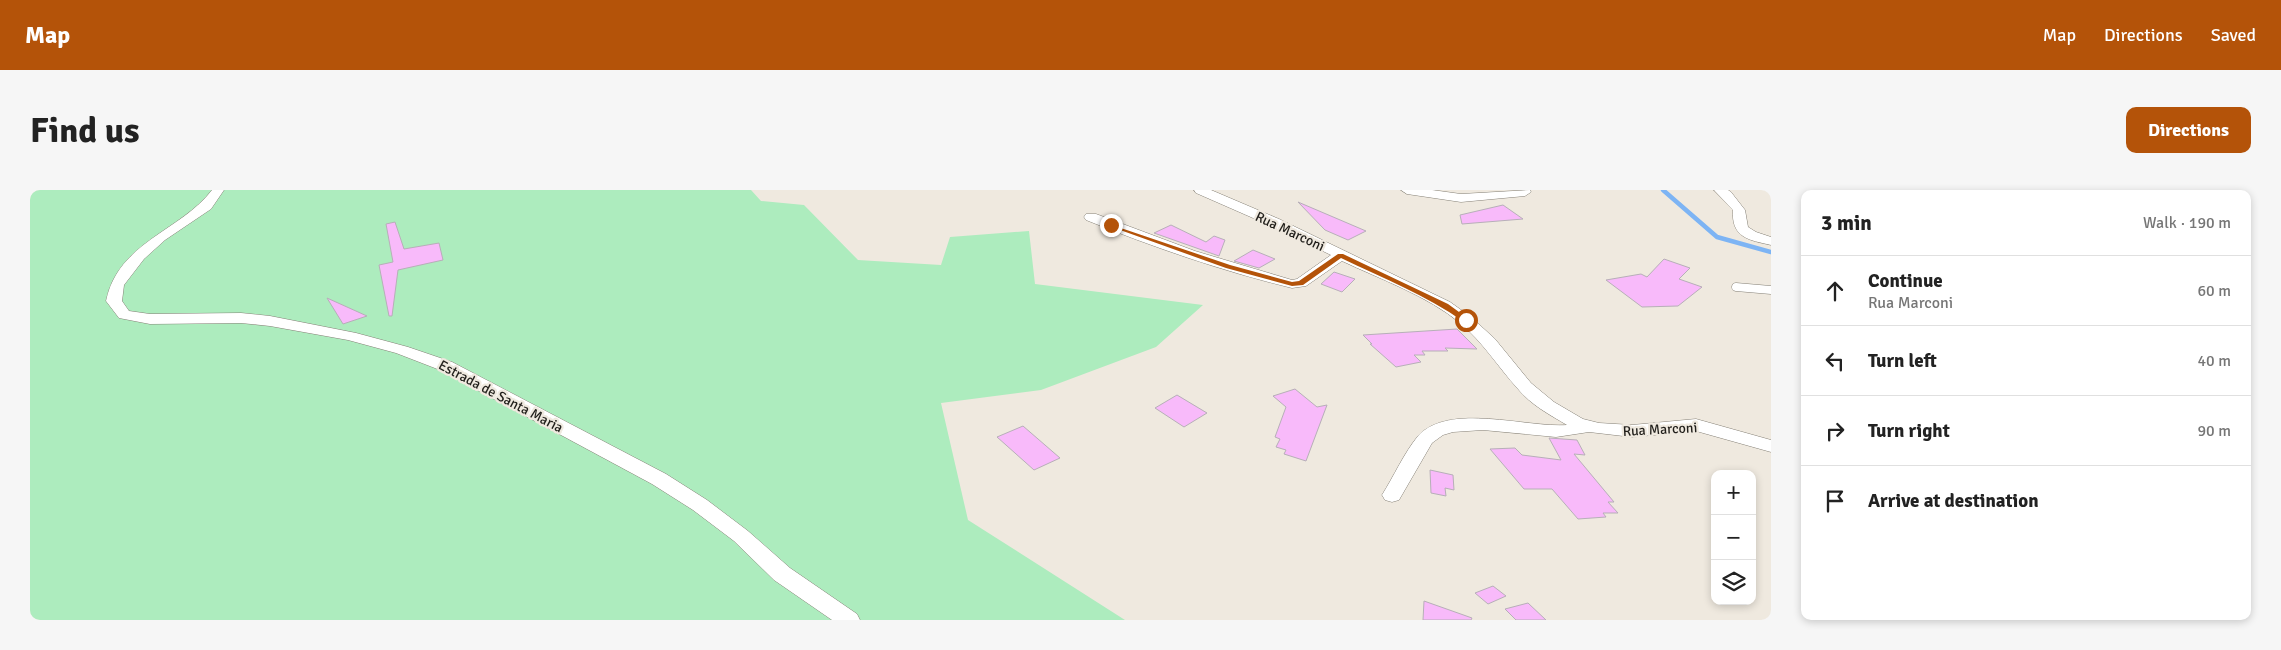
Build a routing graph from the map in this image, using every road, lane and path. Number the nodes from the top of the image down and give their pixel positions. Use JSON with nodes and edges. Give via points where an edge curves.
{"nodes":[{"id":1,"x":218,"y":190,"type":"edge"},
{"id":2,"x":1200,"y":190,"type":"edge"},
{"id":3,"x":1407,"y":190,"type":"edge"},
{"id":4,"x":1720,"y":190,"type":"edge"},
{"id":5,"x":1525,"y":192,"type":"dead end"},
{"id":6,"x":1091,"y":217,"type":"dead end"},
{"id":7,"x":1771,"y":240,"type":"edge"},
{"id":8,"x":1341,"y":256,"type":"junction"},
{"id":9,"x":1736,"y":288,"type":"dead end"},
{"id":10,"x":1771,"y":290,"type":"edge"},
{"id":11,"x":1587,"y":427,"type":"junction"},
{"id":12,"x":1771,"y":446,"type":"edge"},
{"id":13,"x":1392,"y":495,"type":"dead end"},
{"id":14,"x":849,"y":620,"type":"edge"}],
"edges":[{"from":1,"to":14,"type":"street","name":"Estrada de Santa Maria","via":[[206,206],[160,237],[139,256],[117,285],[114,301],[124,315],[150,319],[241,318],[270,321],[350,336],[446,366],[700,504],[782,574]]},
{"from":2,"to":8,"type":"street","name":"Rua Marconi"},
{"from":3,"to":5,"type":"street","via":[[1461,198]]},
{"from":4,"to":7,"type":"street","via":[[1739,210],[1737,223],[1740,228]]},
{"from":6,"to":8,"type":"street","via":[[1219,264],[1292,284],[1301,283]]},
{"from":8,"to":11,"type":"street","name":"Rua Marconi","via":[[1459,314],[1489,342],[1525,387],[1562,415]]},
{"from":9,"to":10,"type":"lane"},
{"from":11,"to":12,"type":"street","name":"Rua Marconi","via":[[1632,431],[1696,425]]},
{"from":11,"to":13,"type":"street","via":[[1554,431],[1472,424],[1440,429],[1427,439]]}]}
